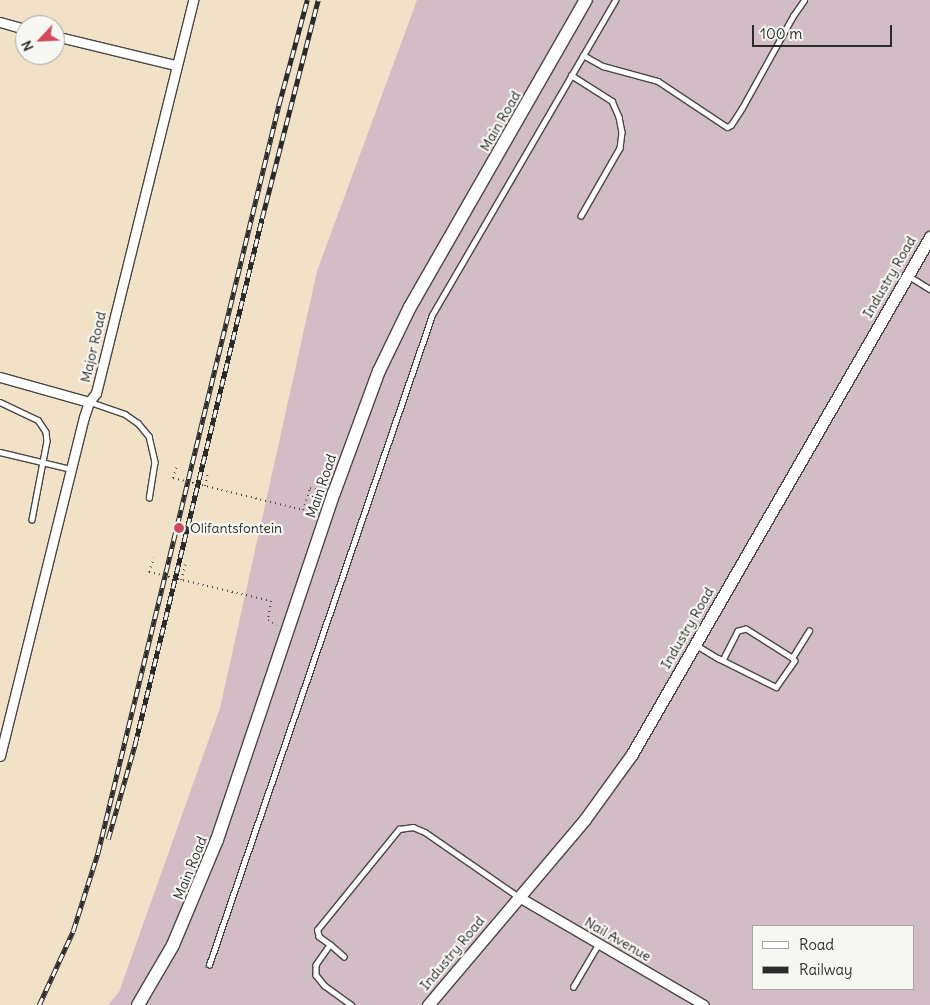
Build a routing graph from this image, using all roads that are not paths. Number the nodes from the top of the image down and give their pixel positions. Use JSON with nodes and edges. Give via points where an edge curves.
{"nodes":[{"id":1,"x":193,"y":0,"type":"edge"},
{"id":2,"x":586,"y":0,"type":"edge"},
{"id":3,"x":615,"y":0,"type":"edge"},
{"id":4,"x":804,"y":0,"type":"edge"},
{"id":5,"x":0,"y":22,"type":"edge"},
{"id":6,"x":15,"y":26,"type":"edge"},
{"id":7,"x":65,"y":38,"type":"edge"},
{"id":8,"x":583,"y":55,"type":"junction"},
{"id":9,"x":175,"y":65,"type":"junction"},
{"id":10,"x":571,"y":75,"type":"junction"},
{"id":11,"x":581,"y":216,"type":"dead end"},
{"id":12,"x":930,"y":237,"type":"edge"},
{"id":13,"x":908,"y":275,"type":"junction"},
{"id":14,"x":930,"y":289,"type":"edge"},
{"id":15,"x":0,"y":377,"type":"edge"},
{"id":16,"x":0,"y":402,"type":"edge"},
{"id":17,"x":89,"y":402,"type":"junction"},
{"id":18,"x":0,"y":452,"type":"edge"},
{"id":19,"x":43,"y":462,"type":"junction"},
{"id":20,"x":71,"y":469,"type":"junction"},
{"id":21,"x":149,"y":498,"type":"dead end"},
{"id":22,"x":32,"y":520,"type":"dead end"},
{"id":23,"x":809,"y":630,"type":"dead end"},
{"id":24,"x":695,"y":644,"type":"junction"},
{"id":25,"x":792,"y":658,"type":"junction"},
{"id":26,"x":723,"y":660,"type":"junction"},
{"id":27,"x":0,"y":756,"type":"edge"},
{"id":28,"x":519,"y":897,"type":"junction"},
{"id":29,"x":599,"y":943,"type":"junction"},
{"id":30,"x":330,"y":946,"type":"junction"},
{"id":31,"x":344,"y":957,"type":"dead end"},
{"id":32,"x":209,"y":965,"type":"dead end"},
{"id":33,"x":573,"y":986,"type":"dead end"},
{"id":34,"x":138,"y":1005,"type":"edge"},
{"id":35,"x":352,"y":1005,"type":"edge"},
{"id":36,"x":428,"y":1005,"type":"edge"},
{"id":37,"x":704,"y":1005,"type":"edge"}],
"edges":[{"from":1,"to":9,"type":"street","name":"Major Road"},
{"from":2,"to":34,"type":"main road","name":"Main Road","via":[[398,331],[370,392],[218,840],[173,944]]},
{"from":3,"to":8,"type":"lane"},
{"from":4,"to":8,"type":"lane","via":[[732,125],[727,127],[658,81],[603,66]]},
{"from":5,"to":6,"type":"street"},
{"from":7,"to":9,"type":"street"},
{"from":8,"to":10,"type":"lane"},
{"from":9,"to":17,"type":"street","name":"Major Road","via":[[96,393]]},
{"from":10,"to":11,"type":"lane","via":[[612,101],[620,117],[622,132],[620,148]]},
{"from":10,"to":32,"type":"lane","via":[[432,315]]},
{"from":12,"to":13,"type":"street","name":"Industry Road"},
{"from":13,"to":14,"type":"lane"},
{"from":13,"to":24,"type":"street","name":"Industry Road"},
{"from":15,"to":17,"type":"street"},
{"from":16,"to":19,"type":"lane","via":[[41,423],[46,436]]},
{"from":17,"to":20,"type":"street","name":"Major Road"},
{"from":17,"to":21,"type":"lane","via":[[125,414],[149,436],[155,462]]},
{"from":18,"to":19,"type":"lane"},
{"from":19,"to":20,"type":"lane"},
{"from":19,"to":22,"type":"lane"},
{"from":20,"to":27,"type":"street","name":"Major Road"},
{"from":23,"to":25,"type":"lane"},
{"from":24,"to":26,"type":"lane"},
{"from":24,"to":28,"type":"street","name":"Industry Road","via":[[632,754]]},
{"from":25,"to":26,"type":"lane","via":[[793,665],[776,686]]},
{"from":25,"to":26,"type":"lane","via":[[742,629]]},
{"from":28,"to":29,"type":"street","name":"Nail Avenue"},
{"from":28,"to":30,"type":"lane","via":[[425,832],[413,827],[398,829],[317,930],[319,937]]},
{"from":28,"to":36,"type":"street","name":"Industry Road"},
{"from":29,"to":33,"type":"lane"},
{"from":29,"to":37,"type":"street","name":"Nail Avenue"},
{"from":30,"to":31,"type":"lane"},
{"from":30,"to":35,"type":"lane","via":[[316,965],[316,975],[324,985]]}]}
